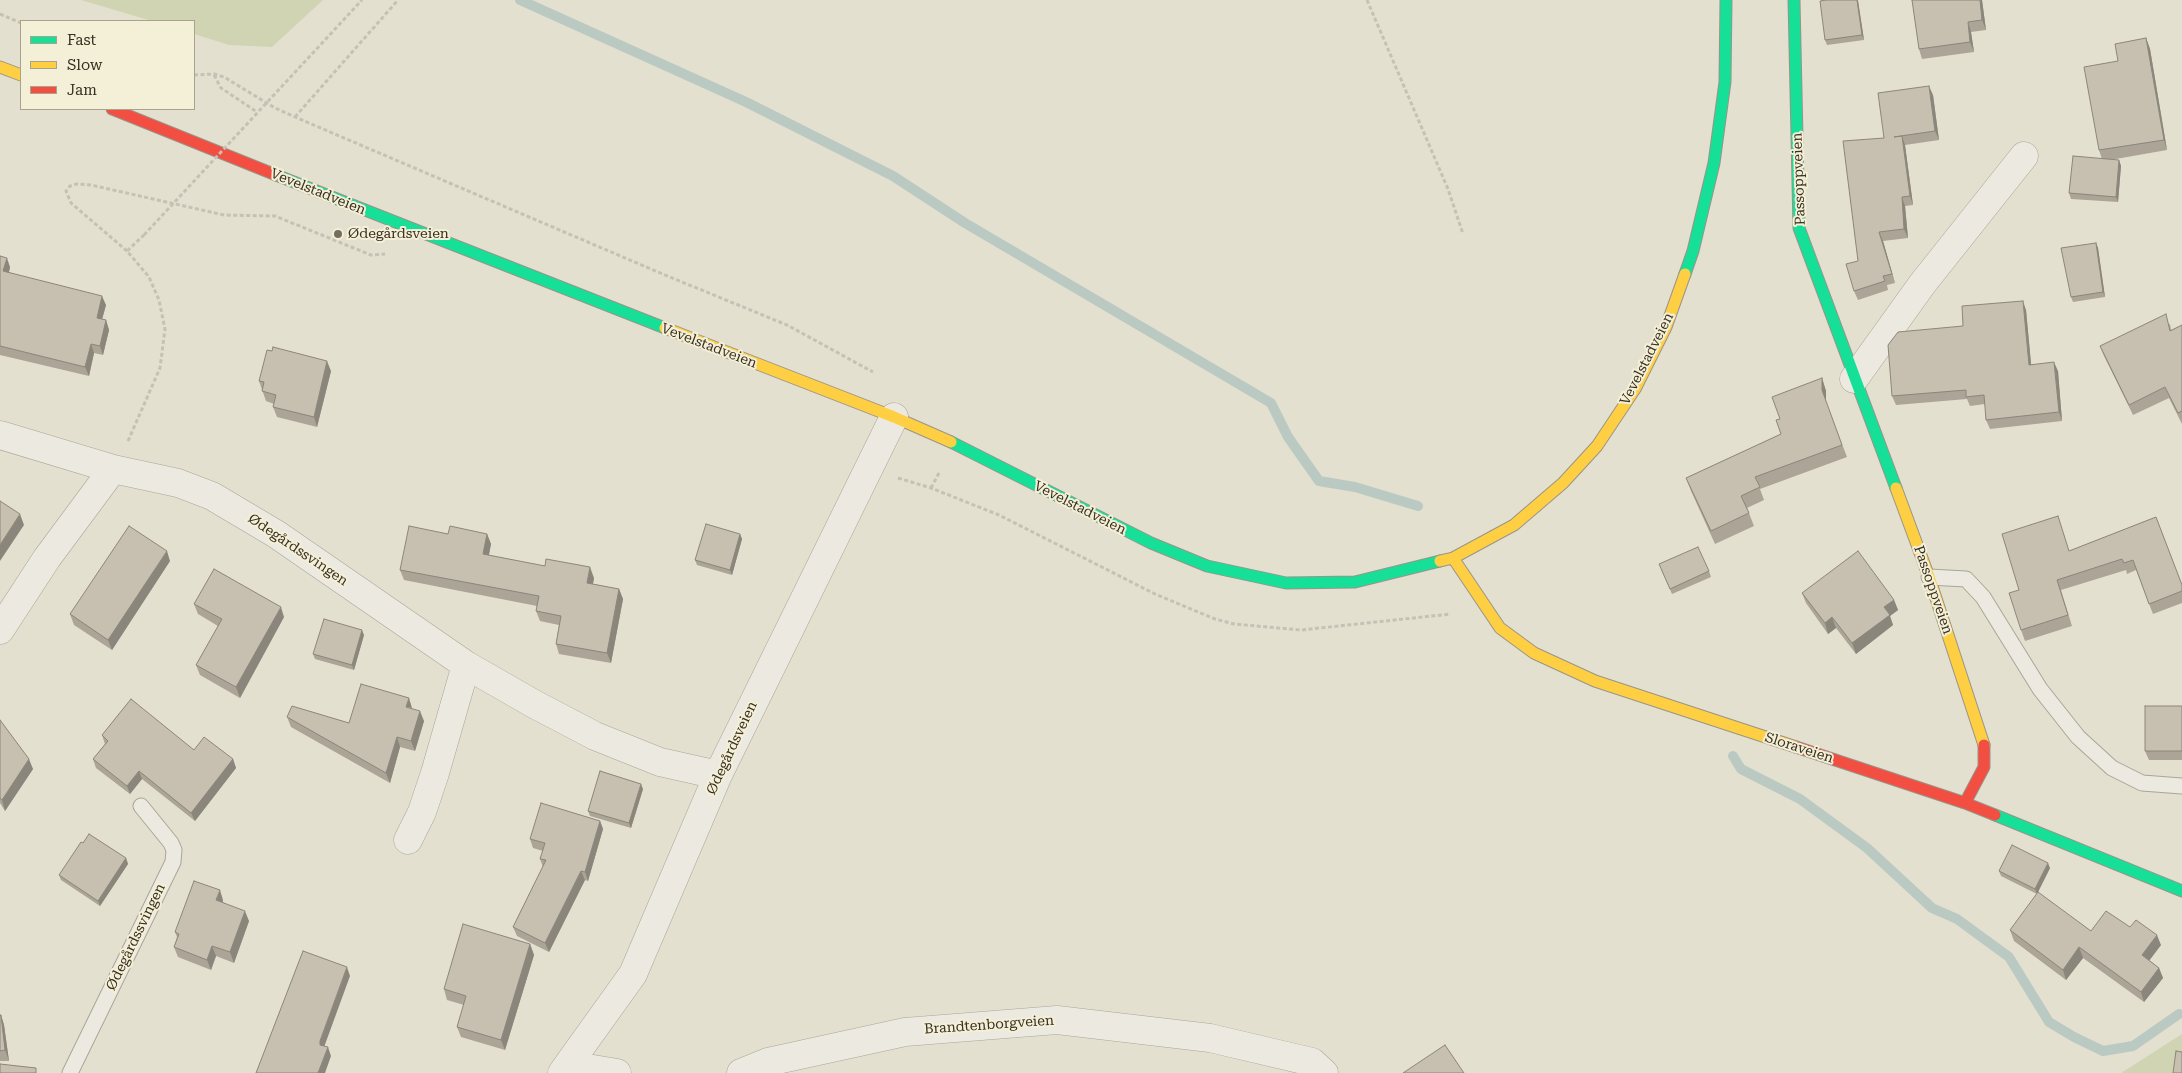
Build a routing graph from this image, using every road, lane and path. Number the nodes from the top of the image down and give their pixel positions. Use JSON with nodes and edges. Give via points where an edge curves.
{"nodes":[{"id":1,"x":362,"y":0,"type":"edge"},
{"id":2,"x":398,"y":0,"type":"edge"},
{"id":3,"x":1367,"y":0,"type":"edge"},
{"id":4,"x":1726,"y":0,"type":"edge"},
{"id":5,"x":1794,"y":0,"type":"edge"},
{"id":6,"x":0,"y":14,"type":"edge"},
{"id":7,"x":20,"y":23,"type":"edge"},
{"id":8,"x":0,"y":67,"type":"edge"},
{"id":9,"x":195,"y":74,"type":"edge"},
{"id":10,"x":214,"y":74,"type":"junction"},
{"id":11,"x":20,"y":75,"type":"edge"},
{"id":12,"x":114,"y":110,"type":"edge"},
{"id":13,"x":258,"y":112,"type":"junction"},
{"id":14,"x":295,"y":117,"type":"junction"},
{"id":15,"x":2024,"y":156,"type":"dead end"},
{"id":16,"x":411,"y":229,"type":"junction"},
{"id":17,"x":1464,"y":234,"type":"dead end"},
{"id":18,"x":127,"y":251,"type":"junction"},
{"id":19,"x":868,"y":370,"type":"dead end"},
{"id":20,"x":1854,"y":379,"type":"junction"},
{"id":21,"x":894,"y":417,"type":"junction"},
{"id":22,"x":0,"y":435,"type":"edge"},
{"id":23,"x":113,"y":469,"type":"junction"},
{"id":24,"x":1453,"y":558,"type":"junction"},
{"id":25,"x":1929,"y":576,"type":"junction"},
{"id":26,"x":0,"y":630,"type":"edge"},
{"id":27,"x":466,"y":666,"type":"junction"},
{"id":28,"x":718,"y":775,"type":"junction"},
{"id":29,"x":2182,"y":786,"type":"edge"},
{"id":30,"x":1965,"y":803,"type":"junction"},
{"id":31,"x":141,"y":806,"type":"dead end"},
{"id":32,"x":408,"y":840,"type":"dead end"},
{"id":33,"x":2182,"y":891,"type":"edge"},
{"id":34,"x":565,"y":1069,"type":"edge"},
{"id":35,"x":70,"y":1073,"type":"edge"},
{"id":36,"x":617,"y":1073,"type":"edge"},
{"id":37,"x":740,"y":1073,"type":"edge"},
{"id":38,"x":1324,"y":1073,"type":"edge"}],
"edges":[{"from":1,"to":13,"type":"path","bridge":true},
{"from":2,"to":14,"type":"path"},
{"from":3,"to":17,"type":"path"},
{"from":4,"to":24,"type":"main road","name":"Vevelstadveien","via":[[1725,82],[1714,163],[1693,251],[1666,326],[1635,389],[1597,446],[1563,483],[1514,526]]},
{"from":5,"to":20,"type":"main road","name":"Passoppveien","via":[[1799,228]]},
{"from":6,"to":7,"type":"path"},
{"from":8,"to":11,"type":"main road"},
{"from":9,"to":10,"type":"path"},
{"from":10,"to":13,"type":"path","via":[[221,88]]},
{"from":10,"to":14,"type":"path"},
{"from":12,"to":16,"type":"main road","name":"Vevelstadveien"},
{"from":13,"to":18,"type":"path","bridge":true},
{"from":14,"to":19,"type":"path","via":[[787,325]]},
{"from":15,"to":20,"type":"street","via":[[1923,283]]},
{"from":16,"to":18,"type":"path","via":[[386,253],[371,255],[276,216],[224,215],[91,185],[70,186],[66,191],[71,203]]},
{"from":16,"to":21,"type":"main road","name":"Vevelstadveien"},
{"from":18,"to":23,"type":"path","via":[[149,277],[160,300],[165,329],[160,368],[152,390]]},
{"from":20,"to":25,"type":"main road","name":"Passoppveien"},
{"from":21,"to":24,"type":"main road","name":"Vevelstadveien","via":[[1151,543],[1207,566],[1286,583],[1355,582]]},
{"from":21,"to":28,"type":"street","name":"Ødegårdsveien"},
{"from":22,"to":23,"type":"street","name":"Ødegårdssvingen"},
{"from":23,"to":26,"type":"street","via":[[47,558]]},
{"from":23,"to":27,"type":"street","name":"Ødegårdssvingen","via":[[178,483],[246,514]]},
{"from":24,"to":30,"type":"main road","name":"Sloraveien","via":[[1500,628],[1534,653],[1595,681]]},
{"from":25,"to":29,"type":"lane","via":[[1966,579],[1983,597],[2046,696],[2078,737],[2112,768],[2142,783]]},
{"from":25,"to":30,"type":"main road","name":"Passoppveien","via":[[1984,740],[1984,767]]},
{"from":27,"to":28,"type":"street","name":"Ødegårdssvingen","via":[[595,736],[660,762]]},
{"from":27,"to":32,"type":"street","via":[[422,812]]},
{"from":28,"to":34,"type":"street","name":"Ødegårdsveien","via":[[633,974]]},
{"from":30,"to":33,"type":"main road","name":"Sloraveien"},
{"from":31,"to":35,"type":"lane","name":"Ødegårdssvingen","via":[[171,843],[173,862]]},
{"from":34,"to":36,"type":"street"},
{"from":37,"to":38,"type":"street","name":"Brandtenborgveien","via":[[768,1062],[905,1032],[1058,1020],[1210,1038],[1312,1062]]}]}
